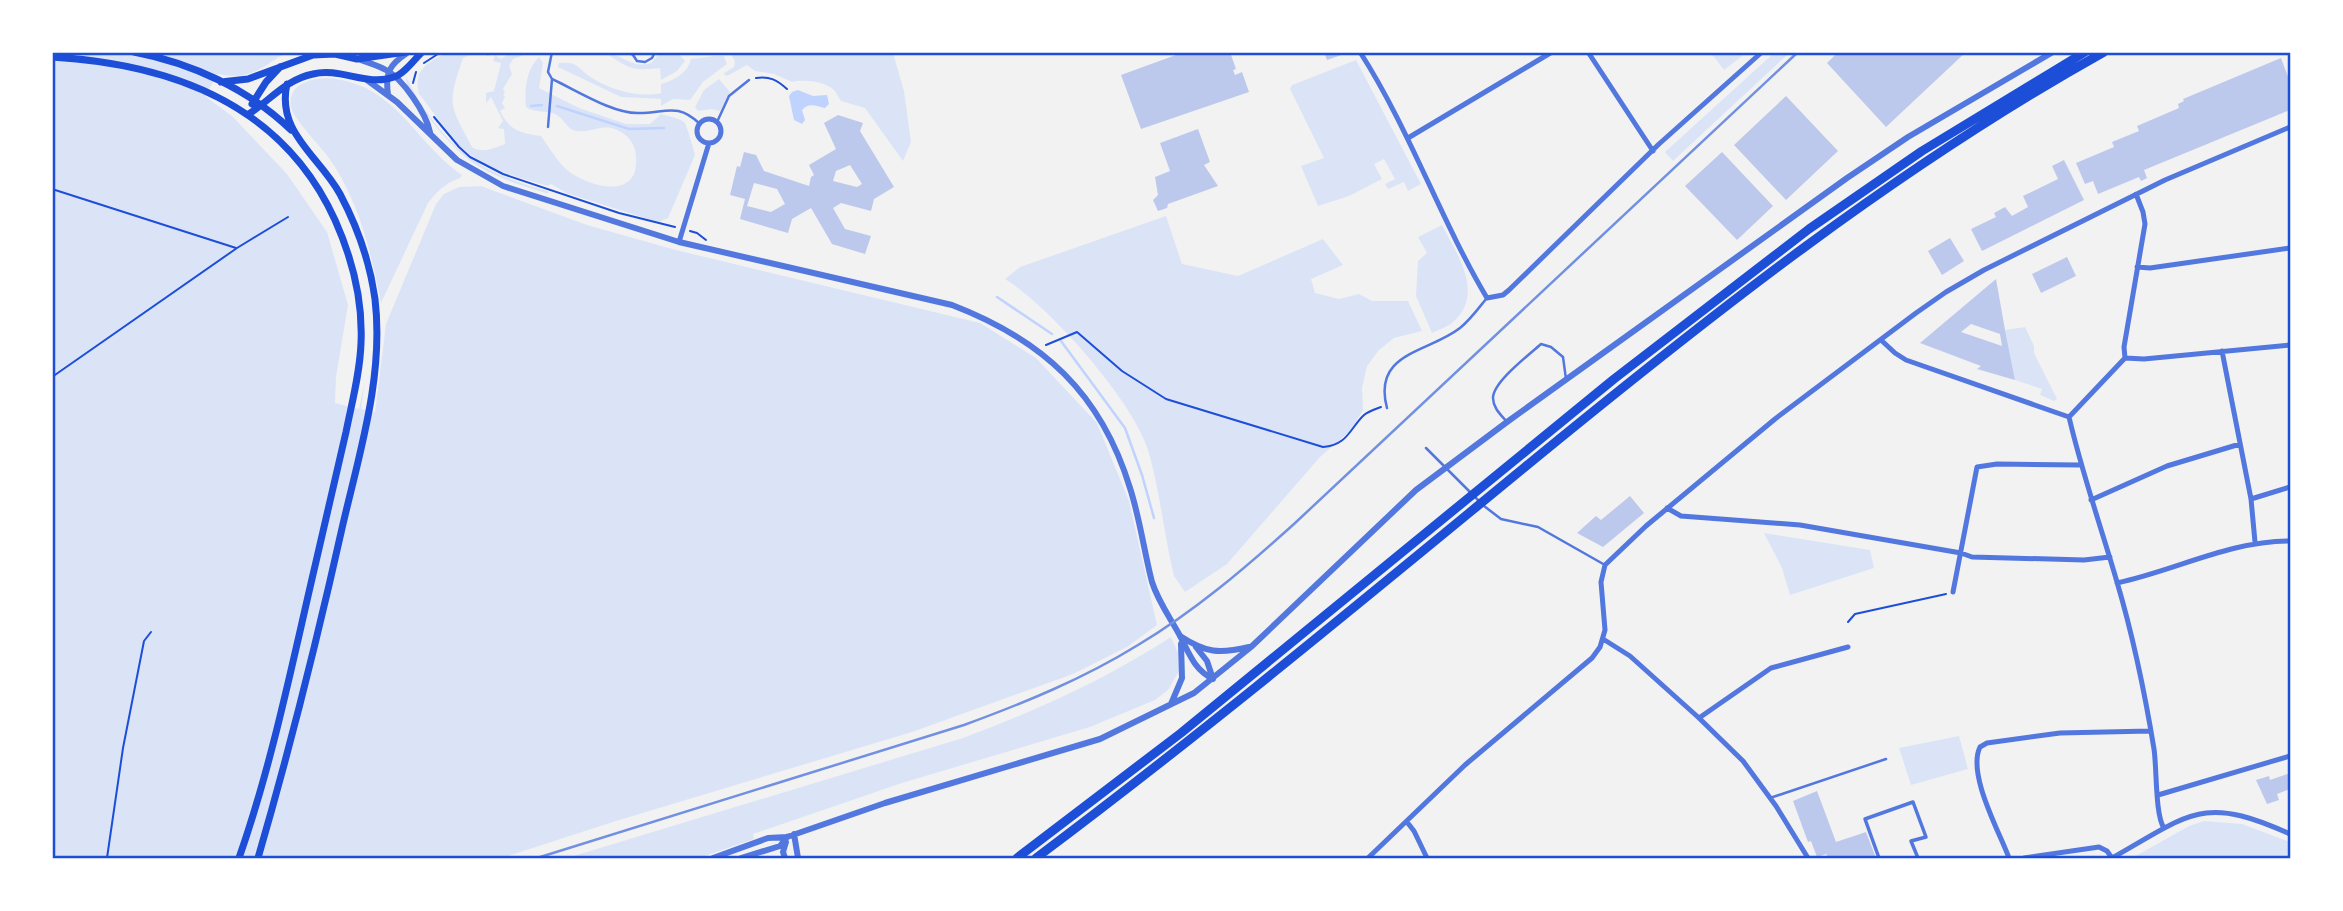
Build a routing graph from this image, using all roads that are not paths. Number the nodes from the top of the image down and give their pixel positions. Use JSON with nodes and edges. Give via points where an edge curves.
{"nodes":[{"id":1,"x":134,"y":52,"type":"edge"},
{"id":2,"x":407,"y":52,"type":"edge"},
{"id":3,"x":422,"y":52,"type":"edge"},
{"id":4,"x":552,"y":52,"type":"edge"},
{"id":5,"x":618,"y":52,"type":"edge"},
{"id":6,"x":655,"y":52,"type":"edge"},
{"id":7,"x":1360,"y":52,"type":"edge"},
{"id":8,"x":1552,"y":52,"type":"edge"},
{"id":9,"x":1588,"y":52,"type":"edge"},
{"id":10,"x":1762,"y":52,"type":"edge"},
{"id":11,"x":2053,"y":52,"type":"edge"},
{"id":12,"x":2085,"y":52,"type":"edge"},
{"id":13,"x":2104,"y":52,"type":"edge"},
{"id":14,"x":631,"y":53,"type":"edge"},
{"id":15,"x":52,"y":57,"type":"edge"},
{"id":16,"x":357,"y":59,"type":"junction"},
{"id":17,"x":281,"y":66,"type":"junction"},
{"id":18,"x":387,"y":74,"type":"junction"},
{"id":19,"x":395,"y":77,"type":"junction"},
{"id":20,"x":552,"y":79,"type":"junction"},
{"id":21,"x":366,"y":80,"type":"junction"},
{"id":22,"x":749,"y":80,"type":"road end"},
{"id":23,"x":221,"y":82,"type":"junction"},
{"id":24,"x":287,"y":84,"type":"junction"},
{"id":25,"x":388,"y":94,"type":"junction"},
{"id":26,"x":253,"y":101,"type":"junction"},
{"id":27,"x":262,"y":105,"type":"junction"},
{"id":28,"x":249,"y":114,"type":"junction"},
{"id":29,"x":717,"y":122,"type":"junction"},
{"id":30,"x":700,"y":124,"type":"junction"},
{"id":31,"x":548,"y":127,"type":"dead end"},
{"id":32,"x":2291,"y":127,"type":"edge"},
{"id":33,"x":293,"y":132,"type":"junction"},
{"id":34,"x":430,"y":132,"type":"junction"},
{"id":35,"x":1408,"y":138,"type":"junction"},
{"id":36,"x":709,"y":143,"type":"junction"},
{"id":37,"x":1653,"y":151,"type":"junction"},
{"id":38,"x":2136,"y":194,"type":"junction"},
{"id":39,"x":679,"y":242,"type":"junction"},
{"id":40,"x":2291,"y":248,"type":"edge"},
{"id":41,"x":2137,"y":267,"type":"junction"},
{"id":42,"x":1487,"y":298,"type":"junction"},
{"id":43,"x":1881,"y":340,"type":"junction"},
{"id":44,"x":2291,"y":345,"type":"edge"},
{"id":45,"x":2222,"y":351,"type":"junction"},
{"id":46,"x":2125,"y":358,"type":"junction"},
{"id":47,"x":1566,"y":379,"type":"junction"},
{"id":48,"x":1388,"y":408,"type":"dead end"},
{"id":49,"x":2069,"y":417,"type":"junction"},
{"id":50,"x":1507,"y":422,"type":"junction"},
{"id":51,"x":2240,"y":444,"type":"junction"},
{"id":52,"x":1426,"y":448,"type":"dead end"},
{"id":53,"x":2080,"y":465,"type":"junction"},
{"id":54,"x":2291,"y":487,"type":"edge"},
{"id":55,"x":2250,"y":499,"type":"junction"},
{"id":56,"x":2091,"y":500,"type":"junction"},
{"id":57,"x":1667,"y":508,"type":"junction"},
{"id":58,"x":2291,"y":541,"type":"edge"},
{"id":59,"x":2255,"y":542,"type":"junction"},
{"id":60,"x":1961,"y":553,"type":"junction"},
{"id":61,"x":2110,"y":557,"type":"junction"},
{"id":62,"x":1605,"y":565,"type":"junction"},
{"id":63,"x":2117,"y":583,"type":"junction"},
{"id":64,"x":1954,"y":592,"type":"road end"},
{"id":65,"x":1180,"y":635,"type":"junction"},
{"id":66,"x":1603,"y":639,"type":"junction"},
{"id":67,"x":1195,"y":646,"type":"junction"},
{"id":68,"x":1251,"y":647,"type":"junction"},
{"id":69,"x":1848,"y":647,"type":"dead end"},
{"id":70,"x":1213,"y":679,"type":"junction"},
{"id":71,"x":1170,"y":706,"type":"junction"},
{"id":72,"x":1699,"y":718,"type":"junction"},
{"id":73,"x":2150,"y":731,"type":"junction"},
{"id":74,"x":2291,"y":755,"type":"edge"},
{"id":75,"x":1886,"y":759,"type":"dead end"},
{"id":76,"x":2158,"y":795,"type":"junction"},
{"id":77,"x":1770,"y":798,"type":"junction"},
{"id":78,"x":1407,"y":822,"type":"junction"},
{"id":79,"x":2164,"y":828,"type":"junction"},
{"id":80,"x":2291,"y":834,"type":"edge"},
{"id":81,"x":790,"y":836,"type":"junction"},
{"id":82,"x":239,"y":859,"type":"edge"},
{"id":83,"x":258,"y":859,"type":"edge"},
{"id":84,"x":713,"y":859,"type":"edge"},
{"id":85,"x":741,"y":859,"type":"edge"},
{"id":86,"x":785,"y":859,"type":"edge"},
{"id":87,"x":798,"y":859,"type":"edge"},
{"id":88,"x":1017,"y":859,"type":"edge"},
{"id":89,"x":1036,"y":859,"type":"edge"},
{"id":90,"x":1368,"y":859,"type":"edge"},
{"id":91,"x":1427,"y":859,"type":"edge"},
{"id":92,"x":1808,"y":859,"type":"edge"},
{"id":93,"x":1879,"y":859,"type":"edge"},
{"id":94,"x":1918,"y":859,"type":"edge"},
{"id":95,"x":2009,"y":859,"type":"edge"},
{"id":96,"x":2024,"y":859,"type":"edge"},
{"id":97,"x":2112,"y":859,"type":"edge"}],
"edges":[{"from":1,"to":23,"type":"main road"},
{"from":2,"to":16,"type":"main road"},
{"from":2,"to":18,"type":"street"},
{"from":3,"to":19,"type":"main road"},
{"from":4,"to":20,"type":"lane","via":[[548,72]]},
{"from":5,"to":14,"type":"lane"},
{"from":6,"to":14,"type":"lane","via":[[645,62]]},
{"from":7,"to":35,"type":"street"},
{"from":8,"to":35,"type":"street"},
{"from":9,"to":37,"type":"street"},
{"from":10,"to":37,"type":"street"},
{"from":11,"to":47,"type":"street","via":[[1908,137]]},
{"from":12,"to":88,"type":"highway","via":[[1922,151],[1809,229],[1614,379],[1181,733]]},
{"from":13,"to":89,"type":"highway","via":[[1910,171],[1780,265],[1604,401],[1196,736]]},
{"from":15,"to":28,"type":"main road","via":[[116,64],[176,78]]},
{"from":16,"to":17,"type":"main road","via":[[318,54]]},
{"from":16,"to":18,"type":"street"},
{"from":17,"to":23,"type":"main road","via":[[248,79]]},
{"from":17,"to":26,"type":"main road"},
{"from":18,"to":19,"type":"main road"},
{"from":18,"to":21,"type":"main road"},
{"from":18,"to":25,"type":"street"},
{"from":19,"to":34,"type":"street","via":[[424,113]]},
{"from":20,"to":30,"type":"lane","via":[[608,107],[638,114],[674,109],[687,112]]},
{"from":20,"to":31,"type":"lane"},
{"from":21,"to":24,"type":"main road","via":[[326,72]]},
{"from":21,"to":25,"type":"street"},
{"from":22,"to":29,"type":"lane","via":[[729,96]]},
{"from":23,"to":26,"type":"main road"},
{"from":24,"to":27,"type":"main road"},
{"from":24,"to":33,"type":"main road","via":[[285,107]]},
{"from":25,"to":34,"type":"street"},
{"from":26,"to":27,"type":"main road"},
{"from":26,"to":28,"type":"main road"},
{"from":27,"to":28,"type":"main road"},
{"from":27,"to":33,"type":"main road"},
{"from":28,"to":82,"type":"main road","via":[[297,159],[327,202],[354,274],[362,344],[294,657]]},
{"from":29,"to":30,"type":"street"},
{"from":29,"to":36,"type":"street","via":[[721,134]]},
{"from":30,"to":36,"type":"street","via":[[698,134]]},
{"from":32,"to":38,"type":"street"},
{"from":33,"to":83,"type":"main road","via":[[330,177],[360,239],[375,299],[377,344],[369,412],[324,611]]},
{"from":34,"to":39,"type":"street","via":[[457,160],[489,180]]},
{"from":35,"to":42,"type":"street"},
{"from":36,"to":39,"type":"street"},
{"from":37,"to":42,"type":"street","via":[[1509,290]]},
{"from":38,"to":41,"type":"street","via":[[2145,224]]},
{"from":38,"to":43,"type":"street","via":[[1979,273]]},
{"from":39,"to":65,"type":"street","via":[[952,305],[989,320],[1039,351],[1081,393],[1115,450],[1131,490],[1152,582]]},
{"from":40,"to":41,"type":"street"},
{"from":41,"to":46,"type":"street"},
{"from":42,"to":48,"type":"lane","via":[[1459,329],[1393,366],[1384,384]]},
{"from":43,"to":49,"type":"street","via":[[1906,360]]},
{"from":43,"to":57,"type":"street"},
{"from":44,"to":45,"type":"street"},
{"from":45,"to":46,"type":"street"},
{"from":45,"to":51,"type":"street"},
{"from":46,"to":49,"type":"street"},
{"from":47,"to":50,"type":"street"},
{"from":47,"to":50,"type":"lane","via":[[1563,357],[1541,344],[1494,391],[1494,405]]},
{"from":49,"to":53,"type":"street"},
{"from":50,"to":68,"type":"street","via":[[1416,491]]},
{"from":51,"to":55,"type":"street"},
{"from":51,"to":56,"type":"street","via":[[2167,466]]},
{"from":52,"to":62,"type":"lane","via":[[1487,510],[1501,519],[1538,527]]},
{"from":53,"to":56,"type":"street"},
{"from":53,"to":60,"type":"street","via":[[1979,465]]},
{"from":54,"to":55,"type":"street"},
{"from":55,"to":59,"type":"street"},
{"from":56,"to":61,"type":"street"},
{"from":57,"to":60,"type":"street","via":[[1681,516],[1800,525]]},
{"from":57,"to":62,"type":"street"},
{"from":58,"to":59,"type":"street"},
{"from":59,"to":63,"type":"street"},
{"from":60,"to":61,"type":"street","via":[[1990,559],[2084,561]]},
{"from":60,"to":64,"type":"street"},
{"from":61,"to":63,"type":"street"},
{"from":62,"to":66,"type":"street","via":[[1601,582]]},
{"from":63,"to":73,"type":"street"},
{"from":65,"to":67,"type":"street"},
{"from":65,"to":70,"type":"street","via":[[1197,669]]},
{"from":65,"to":71,"type":"street","via":[[1182,678]]},
{"from":66,"to":72,"type":"street","via":[[1622,649]]},
{"from":66,"to":78,"type":"street","via":[[1587,664],[1465,765]]},
{"from":67,"to":68,"type":"street","via":[[1218,652]]},
{"from":67,"to":70,"type":"street"},
{"from":68,"to":70,"type":"street"},
{"from":69,"to":72,"type":"street","via":[[1771,668]]},
{"from":70,"to":71,"type":"street"},
{"from":71,"to":81,"type":"street","via":[[1100,739]]},
{"from":72,"to":77,"type":"street","via":[[1743,761]]},
{"from":73,"to":76,"type":"street"},
{"from":73,"to":95,"type":"street","via":[[2060,733],[1980,747],[1977,774]]},
{"from":74,"to":76,"type":"street"},
{"from":75,"to":77,"type":"lane"},
{"from":76,"to":79,"type":"street","via":[[2157,814]]},
{"from":77,"to":92,"type":"street"},
{"from":78,"to":90,"type":"street"},
{"from":78,"to":91,"type":"street"},
{"from":79,"to":80,"type":"street","via":[[2194,814],[2221,812],[2251,817]]},
{"from":79,"to":97,"type":"street"},
{"from":81,"to":84,"type":"street","via":[[771,837]]},
{"from":81,"to":85,"type":"street","via":[[780,846]]},
{"from":81,"to":86,"type":"street"},
{"from":81,"to":87,"type":"street"},
{"from":93,"to":94,"type":"street","via":[[1865,819],[1913,802],[1926,836],[1912,841]]},
{"from":96,"to":97,"type":"street","via":[[2099,847]]}]}
